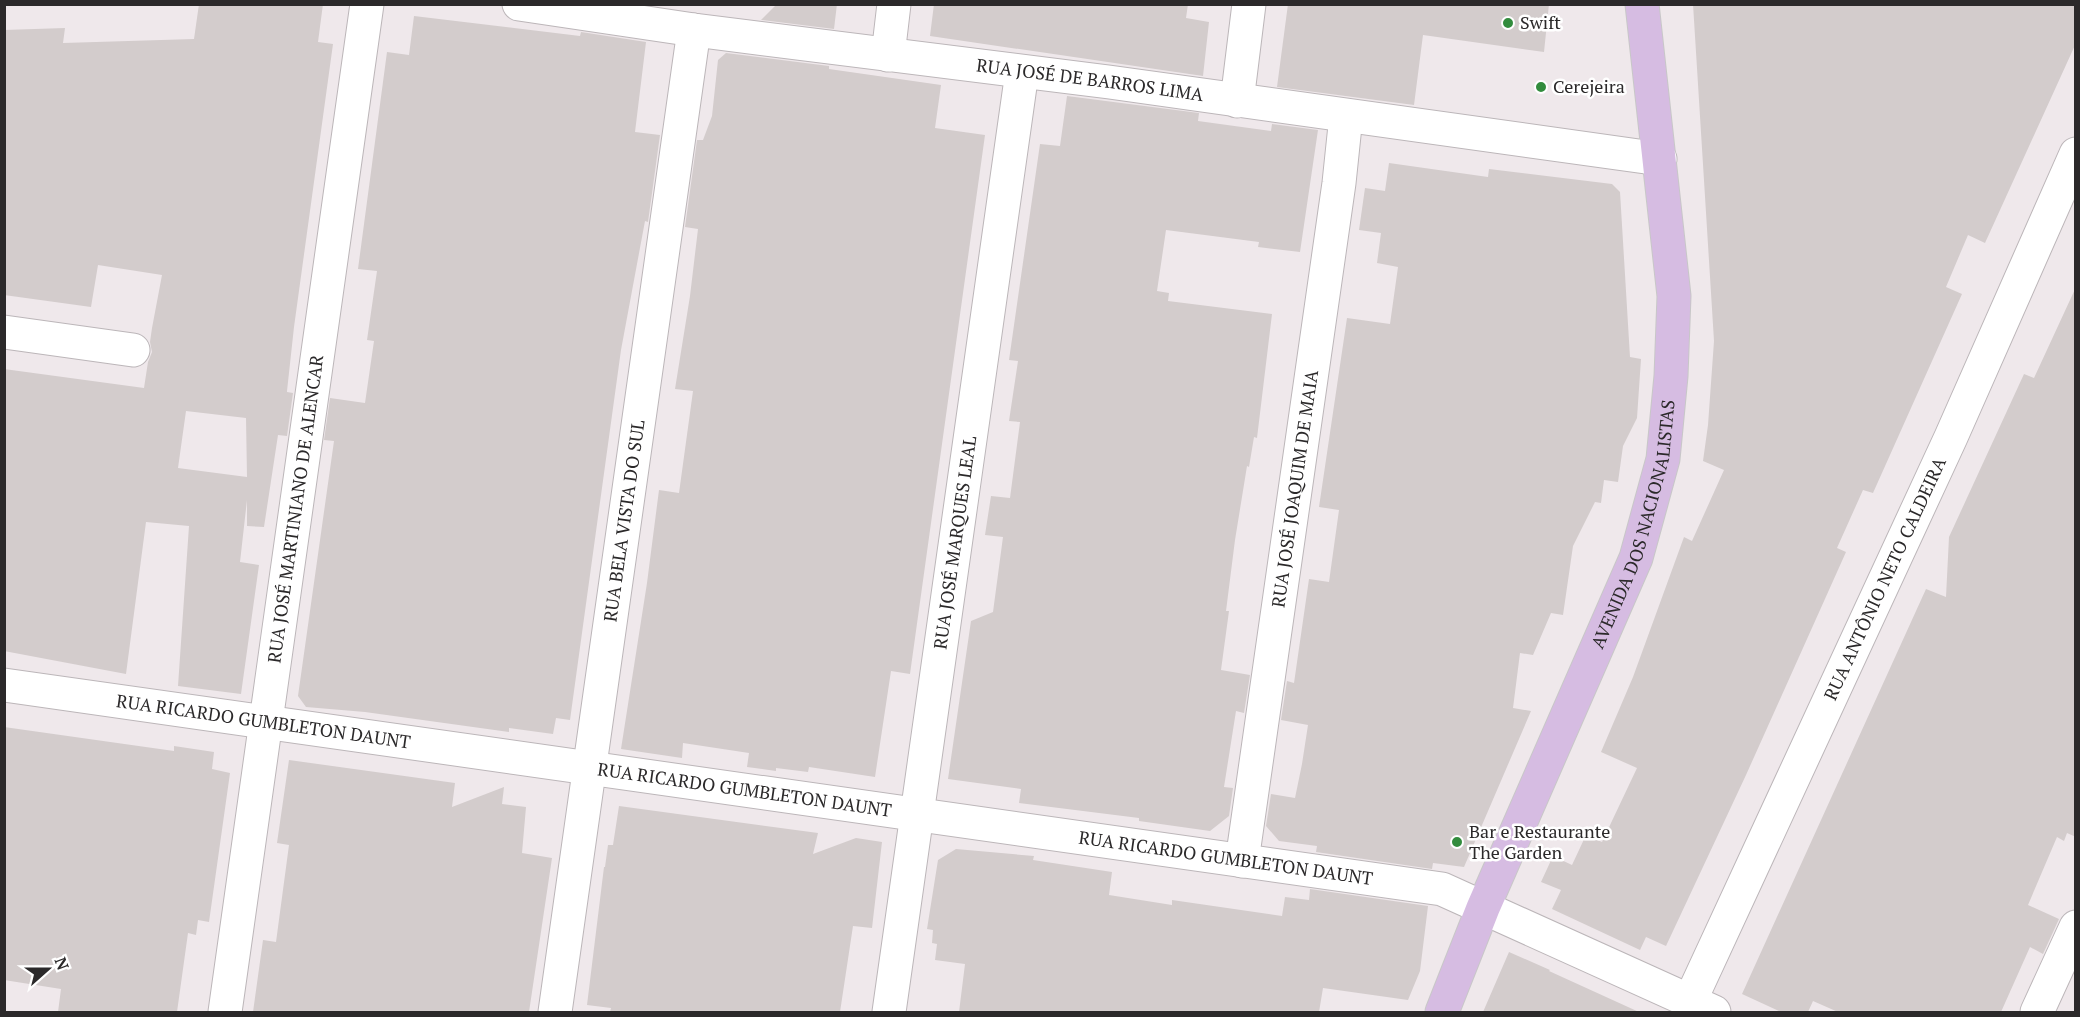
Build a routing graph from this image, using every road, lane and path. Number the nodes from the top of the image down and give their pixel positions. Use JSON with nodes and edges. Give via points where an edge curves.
{"nodes":[{"id":1,"x":367,"y":4,"type":"edge"},
{"id":2,"x":894,"y":4,"type":"edge"},
{"id":3,"x":1249,"y":4,"type":"edge"},
{"id":4,"x":1642,"y":4,"type":"edge"},
{"id":5,"x":531,"y":5,"type":"edge"},
{"id":6,"x":694,"y":30,"type":"junction"},
{"id":7,"x":888,"y":55,"type":"junction"},
{"id":8,"x":1023,"y":72,"type":"junction"},
{"id":9,"x":1237,"y":101,"type":"junction"},
{"id":10,"x":1346,"y":116,"type":"junction"},
{"id":11,"x":2076,"y":154,"type":"edge"},
{"id":12,"x":1660,"y":159,"type":"junction"},
{"id":13,"x":4,"y":332,"type":"edge"},
{"id":14,"x":133,"y":350,"type":"dead end"},
{"id":15,"x":4,"y":685,"type":"edge"},
{"id":16,"x":266,"y":722,"type":"junction"},
{"id":17,"x":589,"y":768,"type":"junction"},
{"id":18,"x":916,"y":815,"type":"junction"},
{"id":19,"x":1242,"y":861,"type":"junction"},
{"id":20,"x":1483,"y":908,"type":"junction"},
{"id":21,"x":2076,"y":927,"type":"edge"},
{"id":22,"x":1702,"y":1007,"type":"edge"},
{"id":23,"x":225,"y":1012,"type":"edge"},
{"id":24,"x":555,"y":1012,"type":"edge"},
{"id":25,"x":889,"y":1012,"type":"edge"},
{"id":26,"x":1442,"y":1012,"type":"edge"},
{"id":27,"x":2037,"y":1012,"type":"edge"}],
"edges":[{"from":1,"to":16,"type":"street","name":"RUA JOSÉ MARTINIANO DE ALENCAR"},
{"from":2,"to":7,"type":"street"},
{"from":3,"to":9,"type":"street"},
{"from":4,"to":12,"type":"main road","name":"AVENIDA DOS NACIONALISTAS"},
{"from":5,"to":6,"type":"street","name":"RUA JOSÉ DE BARROS LIMA"},
{"from":6,"to":7,"type":"street","name":"RUA JOSÉ DE BARROS LIMA"},
{"from":6,"to":17,"type":"street","name":"RUA BELA VISTA DO SUL"},
{"from":7,"to":8,"type":"street","name":"RUA JOSÉ DE BARROS LIMA"},
{"from":8,"to":9,"type":"street","name":"RUA JOSÉ DE BARROS LIMA"},
{"from":8,"to":18,"type":"street","name":"RUA JOSÉ MARQUES LEAL"},
{"from":9,"to":10,"type":"street","name":"RUA JOSÉ DE BARROS LIMA"},
{"from":10,"to":12,"type":"street","name":"RUA JOSÉ DE BARROS LIMA"},
{"from":10,"to":19,"type":"street","name":"RUA JOSÉ JOAQUIM DE MAIA"},
{"from":11,"to":22,"type":"street","name":"RUA ANTÔNIO NETO CALDEIRA"},
{"from":12,"to":20,"type":"main road","name":"AVENIDA DOS NACIONALISTAS","via":[[1674,296],[1663,459],[1636,558]]},
{"from":13,"to":14,"type":"street"},
{"from":15,"to":16,"type":"street","name":"RUA RICARDO GUMBLETON DAUNT"},
{"from":16,"to":17,"type":"street","name":"RUA RICARDO GUMBLETON DAUNT"},
{"from":16,"to":23,"type":"street","name":"RUA JOSÉ MARTINIANO DE ALENCAR"},
{"from":17,"to":18,"type":"street","name":"RUA RICARDO GUMBLETON DAUNT"},
{"from":17,"to":24,"type":"street","name":"RUA BELA VISTA DO SUL"},
{"from":18,"to":19,"type":"street","name":"RUA RICARDO GUMBLETON DAUNT"},
{"from":18,"to":25,"type":"street","name":"RUA JOSÉ MARQUES LEAL"},
{"from":19,"to":20,"type":"street","name":"RUA RICARDO GUMBLETON DAUNT","via":[[1442,889]]},
{"from":20,"to":22,"type":"street","name":"RUA RICARDO GUMBLETON DAUNT"},
{"from":20,"to":26,"type":"main road","name":"AVENIDA DOS NACIONALISTAS"},
{"from":21,"to":27,"type":"street"}]}
